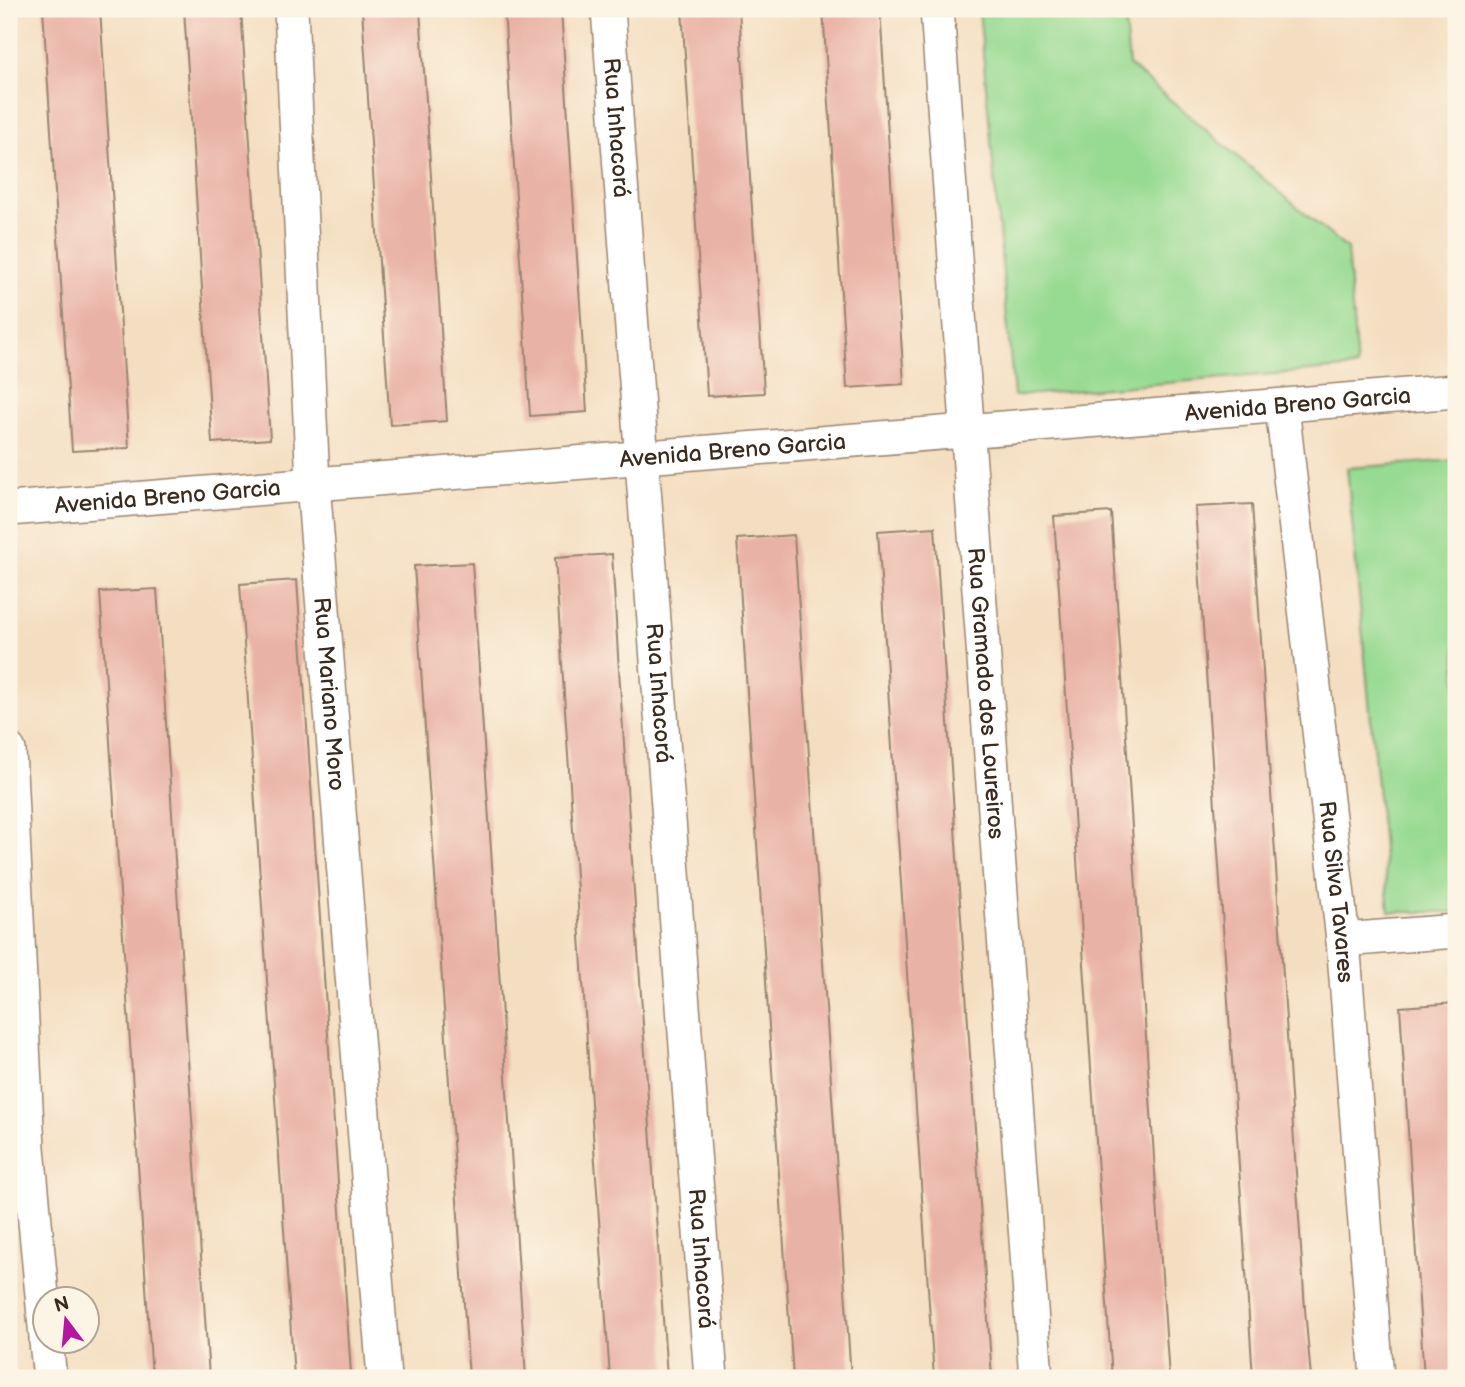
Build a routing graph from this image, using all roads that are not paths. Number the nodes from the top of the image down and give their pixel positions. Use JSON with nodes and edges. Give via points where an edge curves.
{"nodes":[{"id":1,"x":291,"y":9,"type":"edge"},
{"id":2,"x":608,"y":9,"type":"edge"},
{"id":3,"x":937,"y":9,"type":"edge"},
{"id":4,"x":1456,"y":391,"type":"edge"},
{"id":5,"x":1282,"y":407,"type":"junction"},
{"id":6,"x":968,"y":432,"type":"junction"},
{"id":7,"x":642,"y":458,"type":"junction"},
{"id":8,"x":313,"y":483,"type":"junction"},
{"id":9,"x":9,"y":509,"type":"edge"},
{"id":10,"x":9,"y":750,"type":"edge"},
{"id":11,"x":1456,"y":931,"type":"edge"},
{"id":12,"x":1343,"y":940,"type":"junction"},
{"id":13,"x":18,"y":1158,"type":"edge"},
{"id":14,"x":38,"y":1286,"type":"edge"},
{"id":15,"x":48,"y":1356,"type":"edge"},
{"id":16,"x":50,"y":1378,"type":"edge"},
{"id":17,"x":384,"y":1378,"type":"edge"},
{"id":18,"x":711,"y":1378,"type":"edge"},
{"id":19,"x":1036,"y":1378,"type":"edge"},
{"id":20,"x":1377,"y":1378,"type":"edge"}],
"edges":[{"from":1,"to":8,"type":"street","name":"Rua Mariano Moro"},
{"from":2,"to":7,"type":"street","name":"Rua Inhacorá"},
{"from":3,"to":6,"type":"street","name":"Rua Gramado dos Loureiros"},
{"from":4,"to":5,"type":"street","name":"Avenida Breno Garcia"},
{"from":5,"to":6,"type":"street","name":"Avenida Breno Garcia"},
{"from":5,"to":12,"type":"street","name":"Rua Silva Tavares"},
{"from":6,"to":7,"type":"street","name":"Avenida Breno Garcia"},
{"from":6,"to":19,"type":"street","name":"Rua Gramado dos Loureiros"},
{"from":7,"to":8,"type":"street","name":"Avenida Breno Garcia"},
{"from":7,"to":18,"type":"street","name":"Rua Inhacorá"},
{"from":8,"to":9,"type":"street","name":"Avenida Breno Garcia"},
{"from":8,"to":17,"type":"street","name":"Rua Mariano Moro"},
{"from":10,"to":13,"type":"street"},
{"from":11,"to":12,"type":"street"},
{"from":12,"to":20,"type":"street","name":"Rua Silva Tavares"},
{"from":13,"to":14,"type":"street"},
{"from":15,"to":16,"type":"street"}]}
